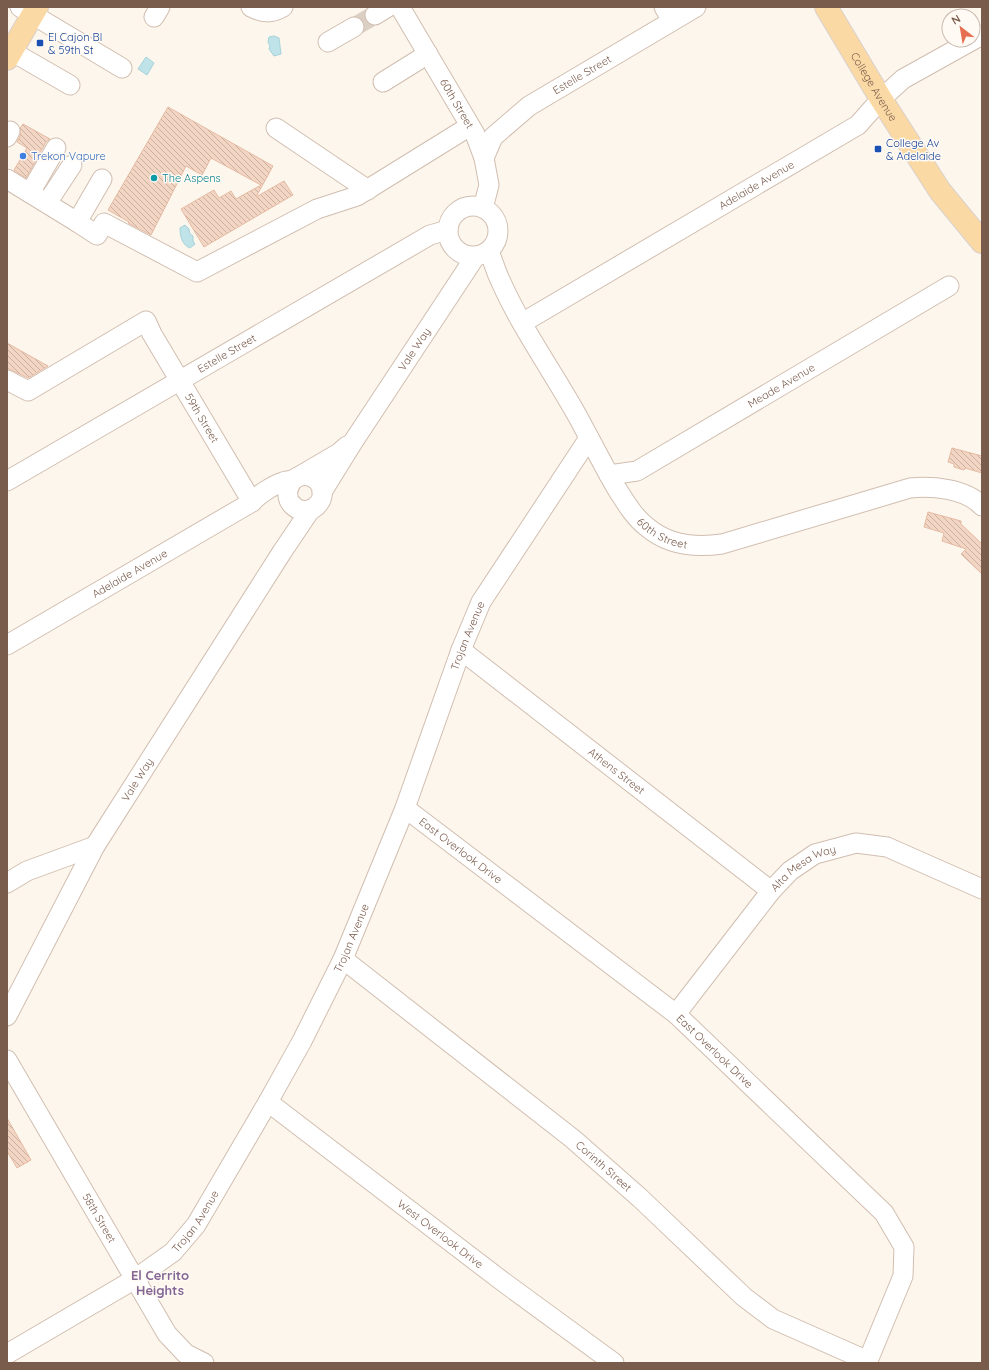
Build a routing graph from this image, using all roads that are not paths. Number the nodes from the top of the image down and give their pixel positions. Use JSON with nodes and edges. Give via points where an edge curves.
{"nodes":[{"id":1,"x":251,"y":7,"type":"edge"},
{"id":2,"x":283,"y":7,"type":"edge"},
{"id":3,"x":400,"y":7,"type":"edge"},
{"id":4,"x":696,"y":7,"type":"edge"},
{"id":5,"x":826,"y":7,"type":"edge"},
{"id":6,"x":30,"y":10,"type":"edge"},
{"id":7,"x":668,"y":14,"type":"edge"},
{"id":8,"x":354,"y":27,"type":"tunnel mouth"},
{"id":9,"x":982,"y":35,"type":"edge"},
{"id":10,"x":328,"y":42,"type":"dead end"},
{"id":11,"x":428,"y":54,"type":"junction"},
{"id":12,"x":9,"y":55,"type":"edge"},
{"id":13,"x":122,"y":68,"type":"dead end"},
{"id":14,"x":383,"y":82,"type":"dead end"},
{"id":15,"x":70,"y":85,"type":"dead end"},
{"id":16,"x":881,"y":99,"type":"junction"},
{"id":17,"x":470,"y":126,"type":"junction"},
{"id":18,"x":276,"y":128,"type":"dead end"},
{"id":19,"x":56,"y":148,"type":"dead end"},
{"id":20,"x":484,"y":158,"type":"junction"},
{"id":21,"x":72,"y":165,"type":"dead end"},
{"id":22,"x":7,"y":179,"type":"edge"},
{"id":23,"x":102,"y":179,"type":"dead end"},
{"id":24,"x":368,"y":190,"type":"junction"},
{"id":25,"x":30,"y":193,"type":"junction"},
{"id":26,"x":47,"y":203,"type":"junction"},
{"id":27,"x":483,"y":208,"type":"junction"},
{"id":28,"x":76,"y":222,"type":"junction"},
{"id":29,"x":448,"y":230,"type":"junction"},
{"id":30,"x":982,"y":242,"type":"edge"},
{"id":31,"x":482,"y":254,"type":"junction"},
{"id":32,"x":949,"y":286,"type":"dead end"},
{"id":33,"x":522,"y":323,"type":"junction"},
{"id":34,"x":7,"y":380,"type":"edge"},
{"id":35,"x":180,"y":380,"type":"junction"},
{"id":36,"x":589,"y":438,"type":"junction"},
{"id":37,"x":353,"y":442,"type":"junction"},
{"id":38,"x":609,"y":475,"type":"junction"},
{"id":39,"x":295,"y":478,"type":"junction"},
{"id":40,"x":7,"y":480,"type":"edge"},
{"id":41,"x":322,"y":492,"type":"junction"},
{"id":42,"x":289,"y":501,"type":"junction"},
{"id":43,"x":252,"y":502,"type":"junction"},
{"id":44,"x":982,"y":506,"type":"edge"},
{"id":45,"x":311,"y":509,"type":"junction"},
{"id":46,"x":282,"y":552,"type":"junction"},
{"id":47,"x":7,"y":645,"type":"edge"},
{"id":48,"x":461,"y":650,"type":"junction"},
{"id":49,"x":405,"y":808,"type":"junction"},
{"id":50,"x":95,"y":846,"type":"junction"},
{"id":51,"x":7,"y":883,"type":"edge"},
{"id":52,"x":982,"y":889,"type":"edge"},
{"id":53,"x":771,"y":891,"type":"junction"},
{"id":54,"x":343,"y":959,"type":"junction"},
{"id":55,"x":676,"y":1014,"type":"junction"},
{"id":56,"x":7,"y":1016,"type":"edge"},
{"id":57,"x":7,"y":1060,"type":"edge"},
{"id":58,"x":268,"y":1102,"type":"junction"},
{"id":59,"x":135,"y":1279,"type":"junction"},
{"id":60,"x":7,"y":1354,"type":"edge"},
{"id":61,"x":868,"y":1362,"type":"edge"},
{"id":62,"x":204,"y":1363,"type":"edge"},
{"id":63,"x":614,"y":1363,"type":"edge"}],
"edges":[{"from":1,"to":2,"type":"street","via":[[272,12]]},
{"from":3,"to":11,"type":"street","name":"60th Street"},
{"from":4,"to":7,"type":"street","name":"Estelle Street"},
{"from":5,"to":16,"type":"main road","name":"College Avenue"},
{"from":6,"to":12,"type":"main road"},
{"from":6,"to":13,"type":"street"},
{"from":7,"to":20,"type":"street","name":"Estelle Street","via":[[529,106],[493,137]]},
{"from":8,"to":10,"type":"street"},
{"from":9,"to":16,"type":"street","name":"Adelaide Avenue","via":[[903,79]]},
{"from":11,"to":14,"type":"street"},
{"from":11,"to":17,"type":"street","name":"60th Street"},
{"from":12,"to":15,"type":"street"},
{"from":16,"to":30,"type":"main road","name":"College Avenue","via":[[940,191]]},
{"from":16,"to":33,"type":"street","name":"Adelaide Avenue","via":[[858,125]]},
{"from":17,"to":20,"type":"street","name":"60th Street"},
{"from":17,"to":24,"type":"street"},
{"from":18,"to":24,"type":"street"},
{"from":19,"to":25,"type":"street"},
{"from":20,"to":27,"type":"street","name":"60th Street","via":[[489,185]]},
{"from":21,"to":26,"type":"street"},
{"from":22,"to":25,"type":"street"},
{"from":23,"to":28,"type":"street"},
{"from":24,"to":28,"type":"street","via":[[317,209],[197,272],[104,223],[97,235]]},
{"from":25,"to":26,"type":"street"},
{"from":26,"to":28,"type":"street"},
{"from":27,"to":29,"type":"street","via":[[471,206],[460,209],[452,218]]},
{"from":27,"to":31,"type":"street","via":[[494,216],[498,228],[497,240]]},
{"from":29,"to":31,"type":"street","via":[[451,244],[461,254]]},
{"from":29,"to":35,"type":"street","name":"Estelle Street","via":[[430,235]]},
{"from":31,"to":33,"type":"street","name":"60th Street","via":[[500,281]]},
{"from":31,"to":37,"type":"street","name":"Vale Way"},
{"from":32,"to":38,"type":"street","name":"Meade Avenue","via":[[637,471]]},
{"from":33,"to":36,"type":"street","name":"60th Street"},
{"from":34,"to":35,"type":"street","name":"59th Street","via":[[28,391],[146,321]]},
{"from":35,"to":40,"type":"street","name":"Estelle Street"},
{"from":35,"to":43,"type":"street","name":"59th Street"},
{"from":36,"to":38,"type":"street","name":"60th Street"},
{"from":36,"to":48,"type":"street","name":"Trojan Avenue","via":[[481,602]]},
{"from":37,"to":39,"type":"street","name":"Vale Way"},
{"from":37,"to":41,"type":"street","name":"Vale Way"},
{"from":38,"to":44,"type":"street","name":"60th Street","via":[[632,512],[648,528],[670,541],[696,546],[722,544],[910,488],[932,487],[953,491],[979,502]]},
{"from":39,"to":41,"type":"street","via":[[314,478]]},
{"from":39,"to":42,"type":"street","name":"Vale Way","via":[[287,490]]},
{"from":39,"to":43,"type":"street","name":"Adelaide Avenue","via":[[282,482],[257,496]]},
{"from":41,"to":45,"type":"street","name":"Vale Way","via":[[319,503]]},
{"from":42,"to":43,"type":"street","name":"Adelaide Avenue"},
{"from":42,"to":45,"type":"street","via":[[301,510]]},
{"from":42,"to":46,"type":"street","name":"Vale Way"},
{"from":43,"to":47,"type":"street","name":"Adelaide Avenue"},
{"from":45,"to":46,"type":"street","name":"Vale Way"},
{"from":46,"to":50,"type":"street","name":"Vale Way"},
{"from":48,"to":49,"type":"street","name":"Trojan Avenue"},
{"from":48,"to":53,"type":"street","name":"Athens Street"},
{"from":49,"to":54,"type":"street","name":"Trojan Avenue"},
{"from":49,"to":55,"type":"street","name":"East Overlook Drive"},
{"from":50,"to":51,"type":"street","via":[[27,871]]},
{"from":50,"to":56,"type":"street","name":"Vale Way"},
{"from":52,"to":53,"type":"street","name":"Alta Mesa Way","via":[[887,847],[856,843],[815,854],[790,871]]},
{"from":53,"to":55,"type":"street","name":"Alta Mesa Way"},
{"from":54,"to":58,"type":"street","name":"Trojan Avenue"},
{"from":54,"to":61,"type":"street","name":"Corinth Street","via":[[573,1139],[640,1198],[744,1297],[773,1319]]},
{"from":55,"to":61,"type":"street","name":"East Overlook Drive","via":[[884,1213],[904,1247],[903,1276]]},
{"from":57,"to":59,"type":"street","name":"58th Street"},
{"from":58,"to":59,"type":"street","name":"Trojan Avenue","via":[[196,1225],[173,1252]]},
{"from":58,"to":63,"type":"street","name":"West Overlook Drive"},
{"from":59,"to":60,"type":"street","name":"Trojan Avenue"},
{"from":59,"to":62,"type":"street","name":"58th Street","via":[[167,1334],[186,1354]]}]}
